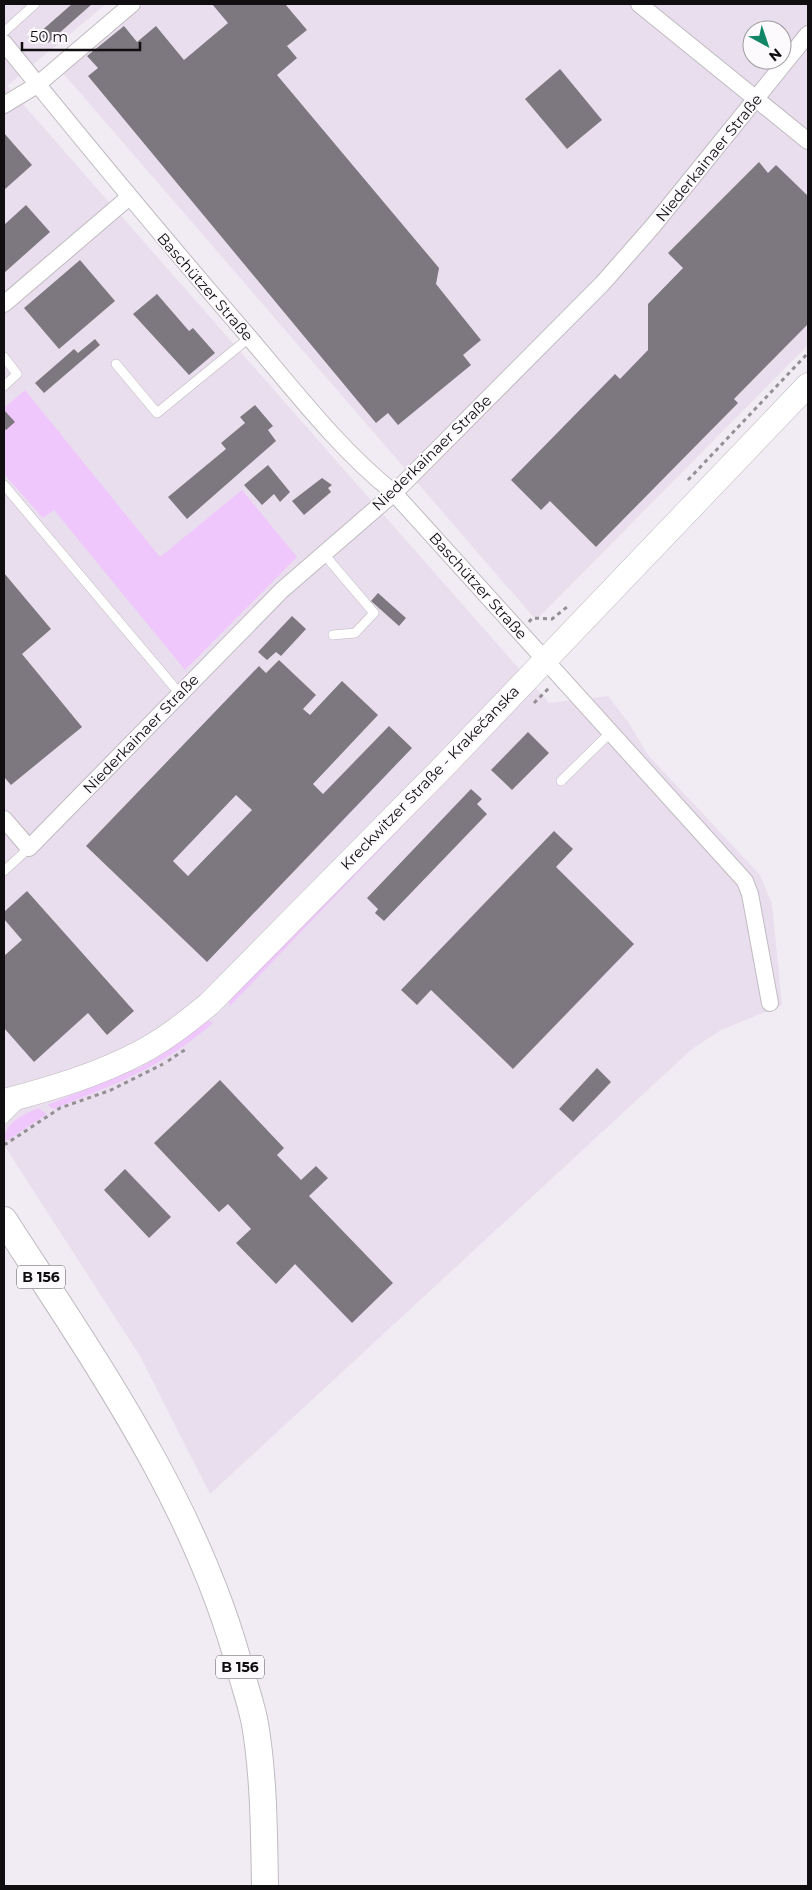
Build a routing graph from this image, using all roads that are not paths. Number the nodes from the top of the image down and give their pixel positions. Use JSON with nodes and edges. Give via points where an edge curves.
{"nodes":[{"id":1,"x":35,"y":4,"type":"edge"},
{"id":2,"x":132,"y":4,"type":"edge"},
{"id":3,"x":639,"y":4,"type":"edge"},
{"id":4,"x":4,"y":32,"type":"edge"},
{"id":5,"x":808,"y":34,"type":"edge"},
{"id":6,"x":4,"y":44,"type":"edge"},
{"id":7,"x":37,"y":85,"type":"junction"},
{"id":8,"x":757,"y":99,"type":"junction"},
{"id":9,"x":4,"y":105,"type":"edge"},
{"id":10,"x":808,"y":140,"type":"edge"},
{"id":11,"x":128,"y":198,"type":"junction"},
{"id":12,"x":4,"y":304,"type":"edge"},
{"id":13,"x":250,"y":338,"type":"junction"},
{"id":14,"x":4,"y":357,"type":"edge"},
{"id":15,"x":116,"y":364,"type":"dead end"},
{"id":16,"x":808,"y":385,"type":"edge"},
{"id":17,"x":4,"y":386,"type":"edge"},
{"id":18,"x":4,"y":485,"type":"edge"},
{"id":19,"x":394,"y":493,"type":"junction"},
{"id":20,"x":323,"y":553,"type":"junction"},
{"id":21,"x":333,"y":635,"type":"dead end"},
{"id":22,"x":544,"y":658,"type":"junction"},
{"id":23,"x":180,"y":694,"type":"junction"},
{"id":24,"x":611,"y":732,"type":"junction"},
{"id":25,"x":561,"y":781,"type":"dead end"},
{"id":26,"x":4,"y":819,"type":"edge"},
{"id":27,"x":30,"y":848,"type":"junction"},
{"id":28,"x":4,"y":871,"type":"edge"},
{"id":29,"x":770,"y":1003,"type":"dead end"},
{"id":30,"x":33,"y":1093,"type":"junction"},
{"id":31,"x":4,"y":1101,"type":"edge"},
{"id":32,"x":4,"y":1119,"type":"edge"},
{"id":33,"x":4,"y":1220,"type":"edge"},
{"id":34,"x":265,"y":1886,"type":"edge"}],
"edges":[{"from":1,"to":4,"type":"lane"},
{"from":2,"to":7,"type":"street"},
{"from":3,"to":8,"type":"street"},
{"from":5,"to":8,"type":"street","name":"Niederkainaer Straße"},
{"from":6,"to":7,"type":"street","name":"Baschützer Straße"},
{"from":7,"to":9,"type":"street"},
{"from":7,"to":11,"type":"street","name":"Baschützer Straße"},
{"from":8,"to":10,"type":"street"},
{"from":8,"to":19,"type":"street","name":"Niederkainaer Straße","via":[[654,226],[602,284]]},
{"from":11,"to":12,"type":"street"},
{"from":11,"to":13,"type":"street","name":"Baschützer Straße"},
{"from":13,"to":15,"type":"lane","via":[[157,413]]},
{"from":13,"to":19,"type":"street","name":"Baschützer Straße","via":[[365,470]]},
{"from":14,"to":17,"type":"lane","via":[[18,374]]},
{"from":16,"to":22,"type":"street","name":"Kreckwitzer Straße - Krakečanska"},
{"from":18,"to":23,"type":"lane"},
{"from":19,"to":20,"type":"street","name":"Niederkainaer Straße"},
{"from":19,"to":22,"type":"street","name":"Baschützer Straße"},
{"from":20,"to":21,"type":"lane","via":[[374,613],[355,633]]},
{"from":20,"to":23,"type":"street","name":"Niederkainaer Straße"},
{"from":22,"to":24,"type":"street","name":"Baschützer Straße"},
{"from":22,"to":30,"type":"street","name":"Kreckwitzer Straße - Krakečanska","via":[[210,1004],[178,1029],[140,1052]]},
{"from":23,"to":27,"type":"street","name":"Niederkainaer Straße"},
{"from":24,"to":25,"type":"lane"},
{"from":24,"to":29,"type":"street","name":"Baschützer Straße","via":[[745,881]]},
{"from":26,"to":27,"type":"street"},
{"from":27,"to":28,"type":"lane"},
{"from":30,"to":31,"type":"street","name":"Kreckwitzer Straße - Krakečanska"},
{"from":30,"to":32,"type":"lane"},
{"from":33,"to":34,"type":"main road","number":"B 156","via":[[157,1463],[200,1550],[230,1629],[255,1724],[264,1821]]}]}
